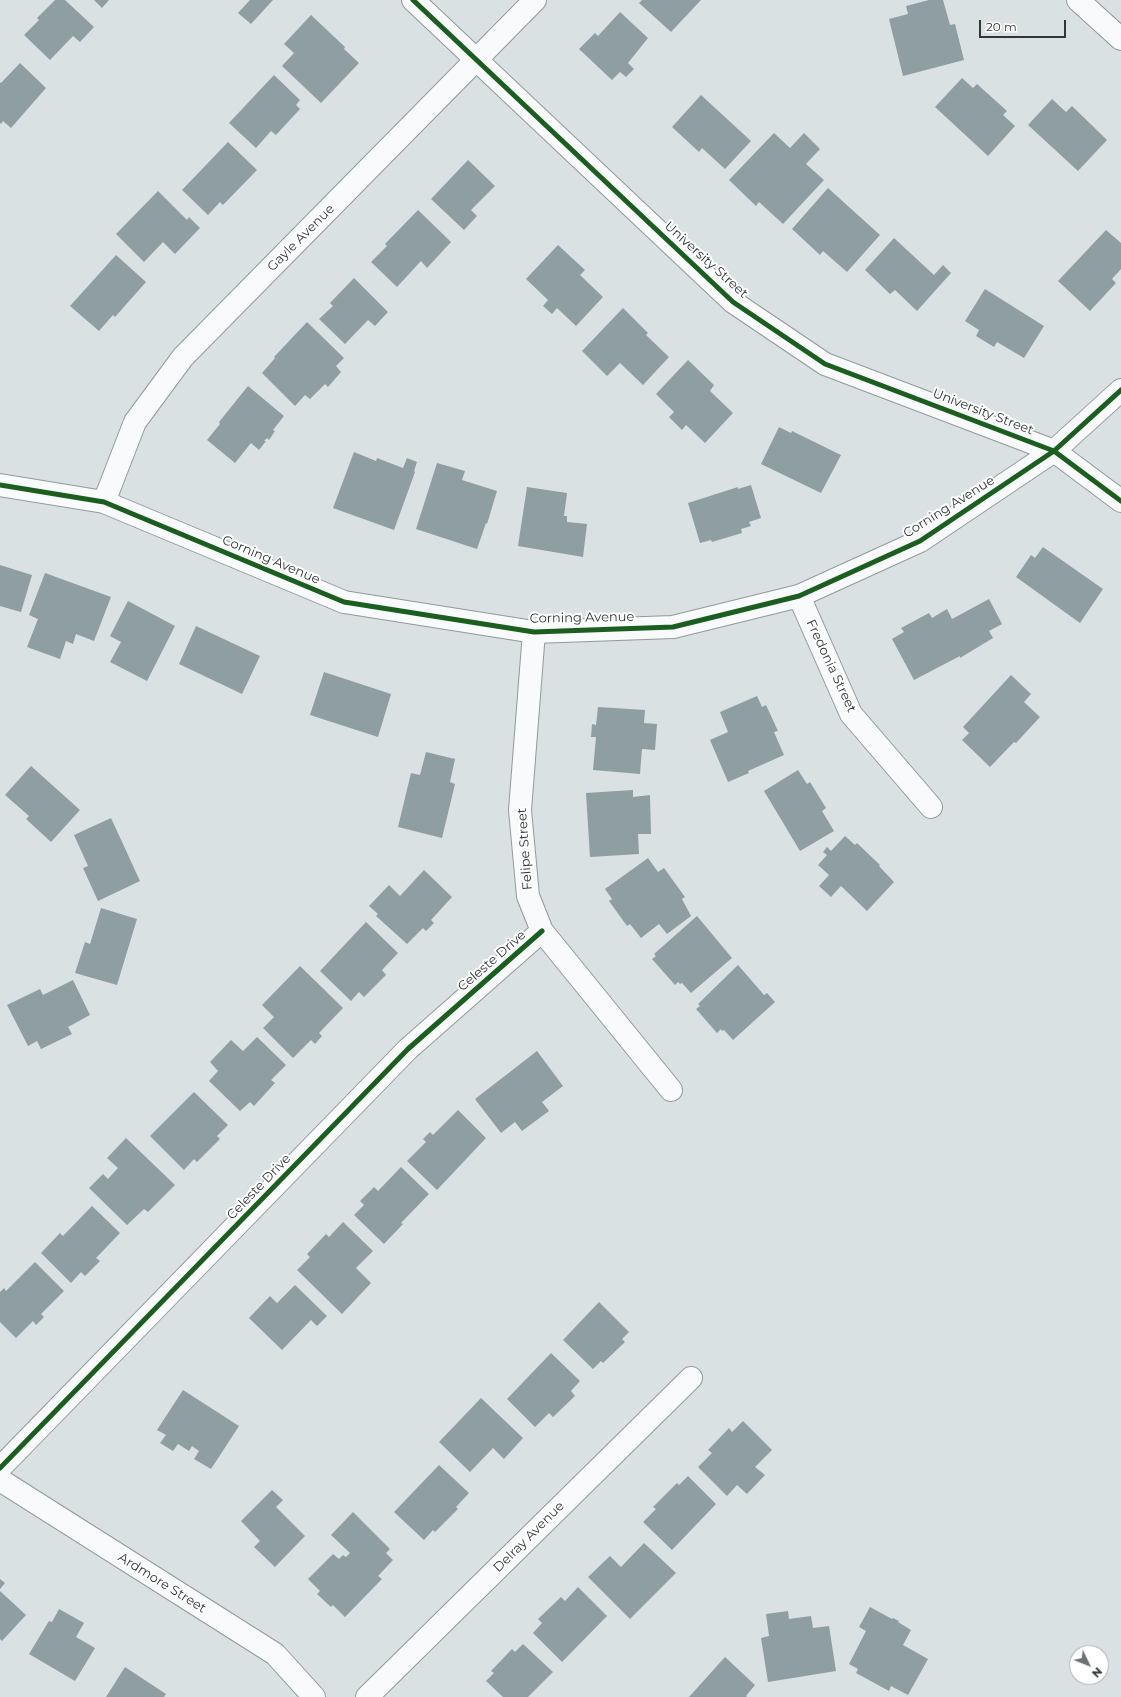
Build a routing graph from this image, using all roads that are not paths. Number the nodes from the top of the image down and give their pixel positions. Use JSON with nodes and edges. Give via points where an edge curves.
{"nodes":[{"id":1,"x":413,"y":0,"type":"edge"},
{"id":2,"x":535,"y":0,"type":"edge"},
{"id":3,"x":1078,"y":0,"type":"edge"},
{"id":4,"x":1121,"y":39,"type":"edge"},
{"id":5,"x":476,"y":60,"type":"junction"},
{"id":6,"x":1121,"y":390,"type":"edge"},
{"id":7,"x":1054,"y":451,"type":"junction"},
{"id":8,"x":0,"y":485,"type":"edge"},
{"id":9,"x":1121,"y":501,"type":"edge"},
{"id":10,"x":104,"y":502,"type":"junction"},
{"id":11,"x":799,"y":596,"type":"junction"},
{"id":12,"x":534,"y":632,"type":"junction"},
{"id":13,"x":931,"y":807,"type":"dead end"},
{"id":14,"x":542,"y":931,"type":"junction"},
{"id":15,"x":672,"y":1090,"type":"dead end"},
{"id":16,"x":691,"y":1378,"type":"dead end"},
{"id":17,"x":0,"y":1468,"type":"edge"},
{"id":18,"x":0,"y":1480,"type":"edge"},
{"id":19,"x":314,"y":1697,"type":"edge"},
{"id":20,"x":367,"y":1697,"type":"edge"}],
"edges":[{"from":1,"to":5,"type":"street","name":"University Street"},
{"from":2,"to":5,"type":"street","name":"Gayle Avenue"},
{"from":3,"to":4,"type":"street"},
{"from":5,"to":7,"type":"street","name":"University Street","via":[[733,302],[746,311],[825,364]]},
{"from":5,"to":10,"type":"street","name":"Gayle Avenue","via":[[182,357],[136,422]]},
{"from":6,"to":7,"type":"street","name":"Corning Avenue"},
{"from":7,"to":9,"type":"street","name":"University Street"},
{"from":7,"to":11,"type":"street","name":"Corning Avenue","via":[[920,541]]},
{"from":8,"to":10,"type":"street","name":"Corning Avenue"},
{"from":10,"to":12,"type":"street","name":"Corning Avenue","via":[[344,602]]},
{"from":11,"to":12,"type":"street","name":"Corning Avenue","via":[[673,627]]},
{"from":11,"to":13,"type":"street","name":"Fredonia Street","via":[[851,714]]},
{"from":12,"to":14,"type":"street","name":"Felipe Street","via":[[520,810],[528,896]]},
{"from":14,"to":15,"type":"street","name":"Felipe Street"},
{"from":14,"to":17,"type":"street","name":"Celeste Drive","via":[[408,1049]]},
{"from":16,"to":20,"type":"street","name":"Delray Avenue"},
{"from":18,"to":19,"type":"street","name":"Ardmore Street","via":[[275,1654]]}]}
